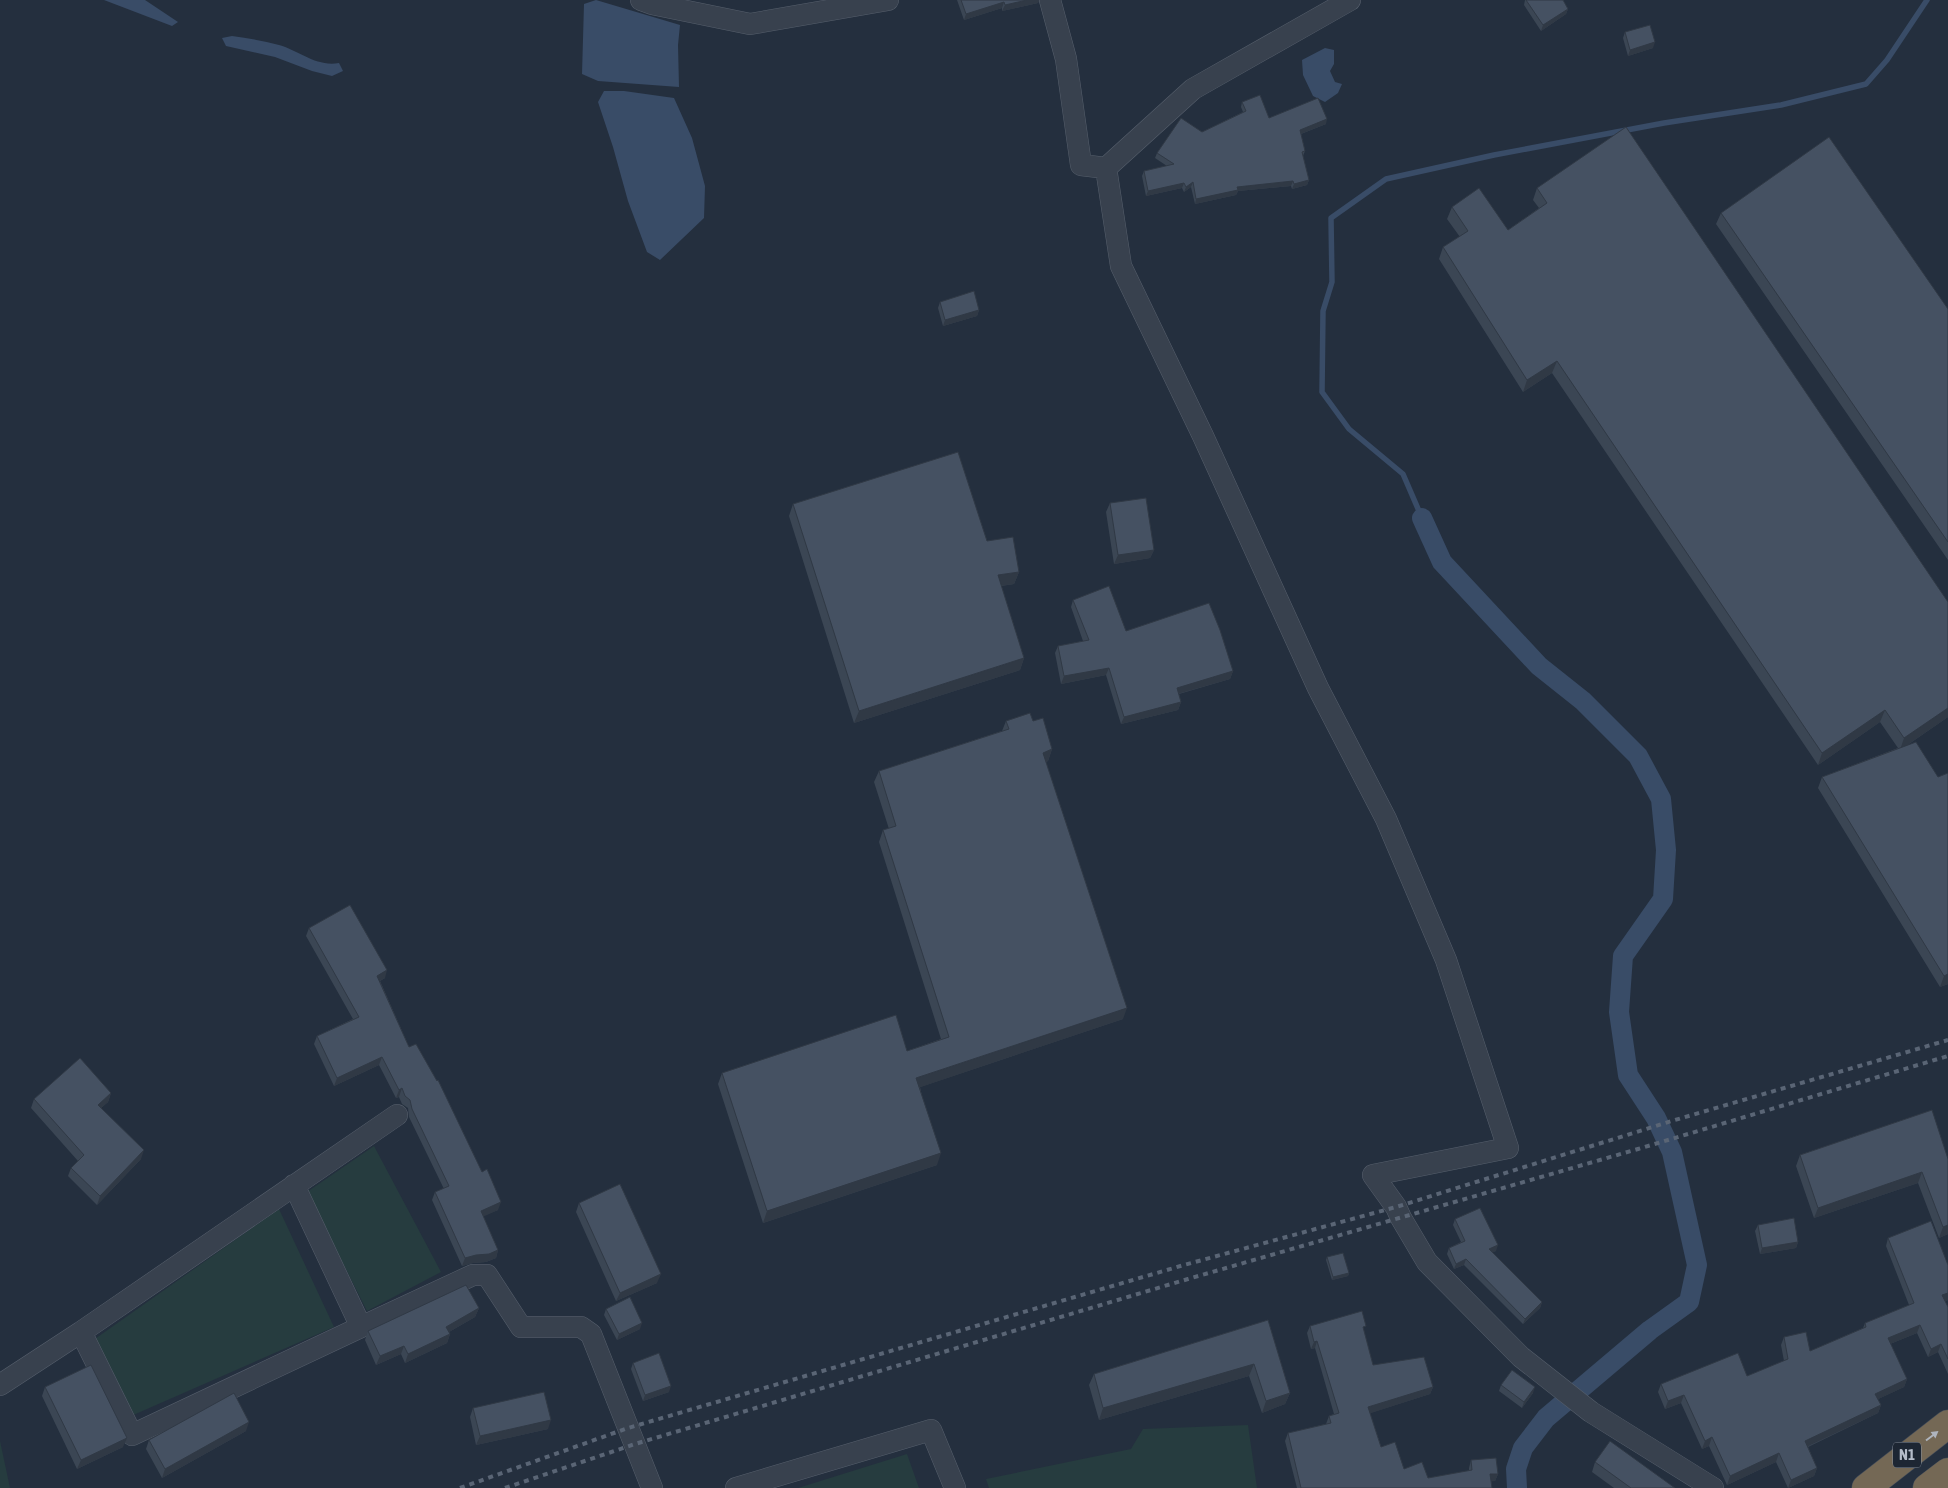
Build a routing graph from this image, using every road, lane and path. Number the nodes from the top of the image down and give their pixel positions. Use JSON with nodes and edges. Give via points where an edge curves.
{"nodes":[{"id":1,"x":641,"y":0,"type":"edge"},
{"id":2,"x":888,"y":0,"type":"edge"},
{"id":3,"x":1050,"y":0,"type":"edge"},
{"id":4,"x":1350,"y":0,"type":"edge"},
{"id":5,"x":1106,"y":168,"type":"junction"},
{"id":6,"x":397,"y":1115,"type":"dead end"},
{"id":7,"x":294,"y":1186,"type":"junction"},
{"id":8,"x":361,"y":1327,"type":"junction"},
{"id":9,"x":81,"y":1332,"type":"junction"},
{"id":10,"x":0,"y":1385,"type":"edge"},
{"id":11,"x":1948,"y":1424,"type":"edge"},
{"id":12,"x":1948,"y":1472,"type":"edge"},
{"id":13,"x":652,"y":1488,"type":"edge"},
{"id":14,"x":736,"y":1488,"type":"edge"},
{"id":15,"x":955,"y":1488,"type":"edge"},
{"id":16,"x":1713,"y":1488,"type":"edge"},
{"id":17,"x":1866,"y":1488,"type":"edge"},
{"id":18,"x":1927,"y":1488,"type":"edge"}],
"edges":[{"from":1,"to":2,"type":"street","via":[[750,24]]},
{"from":3,"to":5,"type":"street","via":[[1066,59],[1081,165]]},
{"from":4,"to":5,"type":"street","via":[[1193,89]]},
{"from":5,"to":16,"type":"street","via":[[1121,266],[1318,688],[1386,820],[1446,960],[1508,1148],[1373,1175],[1396,1207],[1427,1262],[1522,1357],[1591,1412]]},
{"from":6,"to":7,"type":"street"},
{"from":7,"to":8,"type":"street"},
{"from":7,"to":9,"type":"street"},
{"from":8,"to":9,"type":"street","via":[[132,1436]]},
{"from":8,"to":13,"type":"street","via":[[473,1275],[487,1275],[521,1327],[581,1327],[591,1334]]},
{"from":9,"to":10,"type":"street"},
{"from":17,"to":11,"type":"highway","number":"N1","one_way":true},
{"from":12,"to":18,"type":"highway","number":"N1"},
{"from":14,"to":15,"type":"street","via":[[931,1430]]}]}
